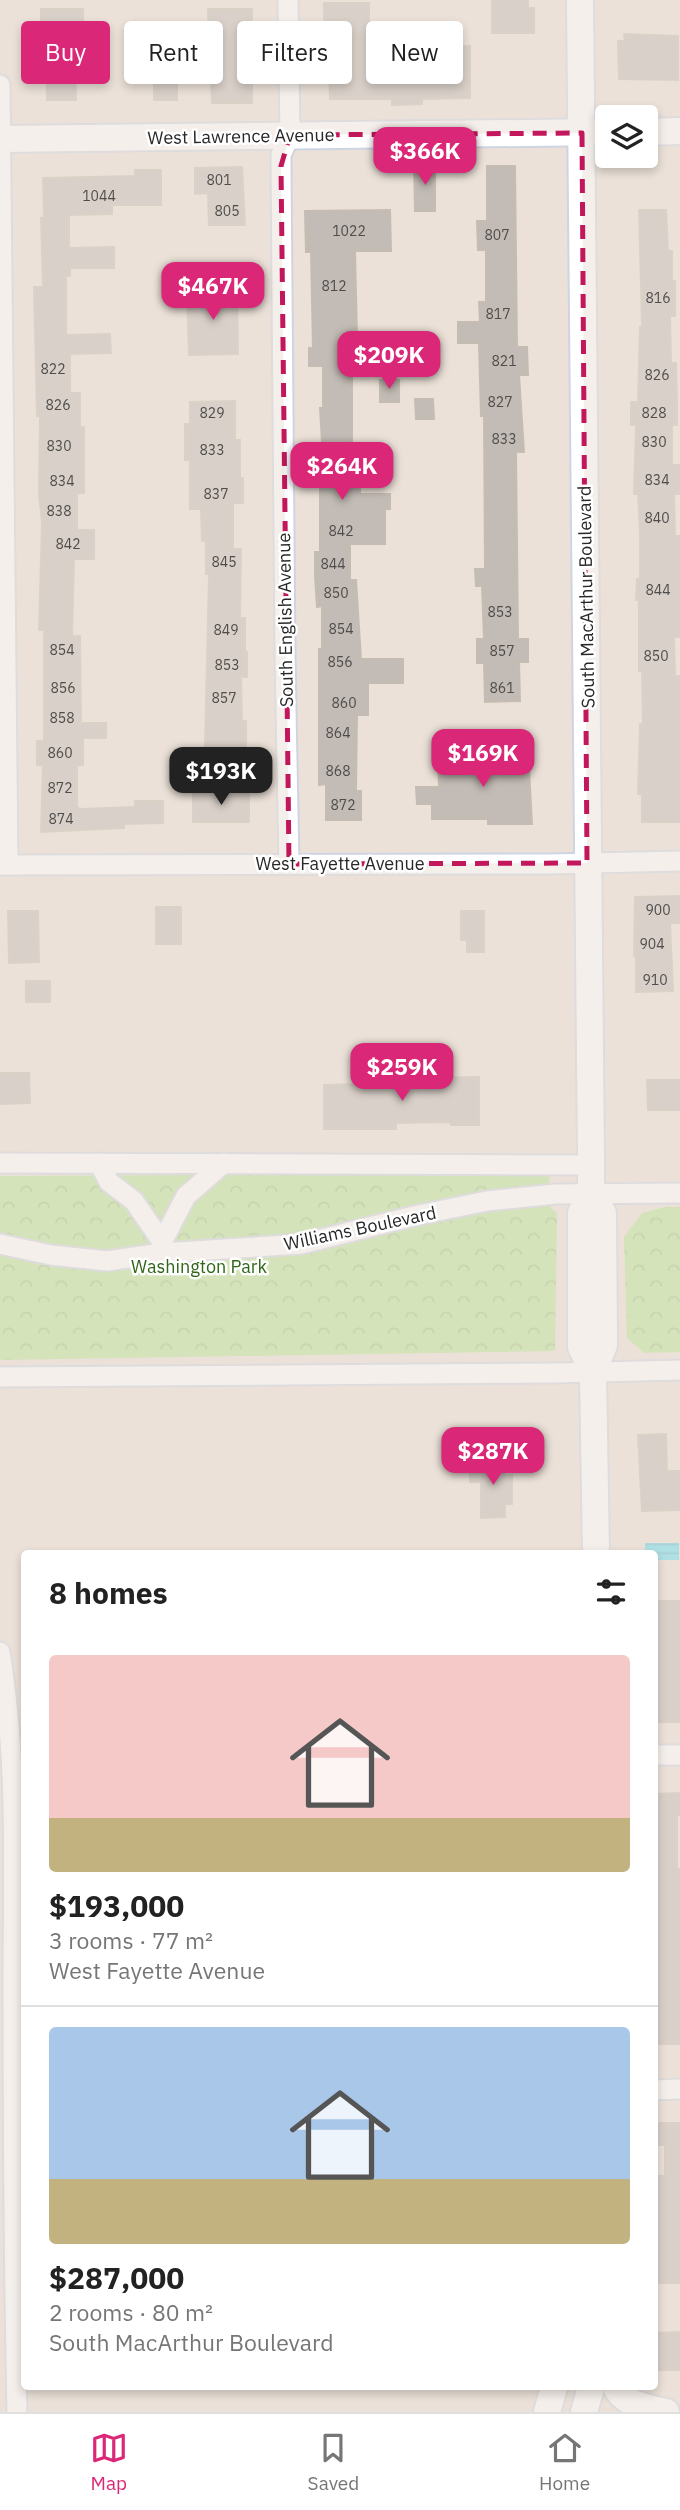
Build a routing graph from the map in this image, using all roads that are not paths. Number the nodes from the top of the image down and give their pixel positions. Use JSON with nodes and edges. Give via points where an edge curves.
{"nodes":[{"id":1,"x":288,"y":0,"type":"edge"},
{"id":2,"x":580,"y":0,"type":"edge"},
{"id":3,"x":0,"y":85,"type":"edge"},
{"id":4,"x":680,"y":131,"type":"edge"},
{"id":5,"x":594,"y":132,"type":"edge"},
{"id":6,"x":658,"y":132,"type":"edge"},
{"id":7,"x":290,"y":135,"type":"junction"},
{"id":8,"x":0,"y":139,"type":"edge"},
{"id":9,"x":680,"y":861,"type":"edge"},
{"id":10,"x":587,"y":863,"type":"junction"},
{"id":11,"x":289,"y":864,"type":"junction"},
{"id":12,"x":4,"y":865,"type":"edge"},
{"id":13,"x":0,"y":1163,"type":"edge"},
{"id":14,"x":99,"y":1163,"type":"junction"},
{"id":15,"x":224,"y":1163,"type":"junction"},
{"id":16,"x":591,"y":1165,"type":"junction"},
{"id":17,"x":591,"y":1193,"type":"junction"},
{"id":18,"x":680,"y":1193,"type":"edge"},
{"id":19,"x":0,"y":1244,"type":"edge"},
{"id":20,"x":162,"y":1247,"type":"junction"},
{"id":21,"x":680,"y":1370,"type":"edge"},
{"id":22,"x":593,"y":1372,"type":"junction"},
{"id":23,"x":0,"y":1377,"type":"edge"},
{"id":24,"x":596,"y":1550,"type":"edge"},
{"id":25,"x":0,"y":1652,"type":"edge"},
{"id":26,"x":658,"y":1755,"type":"edge"},
{"id":27,"x":680,"y":1755,"type":"edge"},
{"id":28,"x":12,"y":1762,"type":"edge"},
{"id":29,"x":680,"y":2089,"type":"edge"},
{"id":30,"x":658,"y":2090,"type":"edge"},
{"id":31,"x":12,"y":2096,"type":"edge"},
{"id":32,"x":553,"y":2390,"type":"edge"},
{"id":33,"x":590,"y":2390,"type":"edge"},
{"id":34,"x":618,"y":2390,"type":"edge"},
{"id":35,"x":17,"y":2412,"type":"edge"},
{"id":36,"x":547,"y":2412,"type":"edge"},
{"id":37,"x":584,"y":2412,"type":"edge"},
{"id":38,"x":666,"y":2412,"type":"edge"}],
"edges":[{"from":1,"to":7,"type":"street","name":"South English Avenue"},
{"from":2,"to":5,"type":"main road","name":"South MacArthur Boulevard"},
{"from":3,"to":8,"type":"street"},
{"from":4,"to":6,"type":"main road"},
{"from":5,"to":7,"type":"main road","name":"West Lawrence Avenue"},
{"from":5,"to":10,"type":"main road","name":"South MacArthur Boulevard"},
{"from":7,"to":8,"type":"main road","name":"West Lawrence Avenue"},
{"from":7,"to":11,"type":"street","name":"South English Avenue","via":[[281,155]]},
{"from":8,"to":12,"type":"street"},
{"from":9,"to":10,"type":"street","name":"West Fayette Avenue"},
{"from":10,"to":11,"type":"street","name":"West Fayette Avenue"},
{"from":10,"to":16,"type":"main road","name":"South MacArthur Boulevard"},
{"from":11,"to":12,"type":"street","name":"West Fayette Avenue"},
{"from":13,"to":14,"type":"street"},
{"from":14,"to":15,"type":"street"},
{"from":14,"to":20,"type":"street","via":[[109,1182],[134,1201]]},
{"from":15,"to":16,"type":"street"},
{"from":15,"to":20,"type":"street","via":[[186,1196]]},
{"from":16,"to":17,"type":"main road","name":"South MacArthur Boulevard"},
{"from":17,"to":18,"type":"street","name":"Williams Boulevard"},
{"from":17,"to":20,"type":"street","name":"Williams Boulevard","via":[[487,1201],[301,1244]]},
{"from":17,"to":22,"type":"main road","name":"South MacArthur Boulevard","via":[[603,1213],[604,1345]]},
{"from":19,"to":20,"type":"street","name":"Williams Boulevard","via":[[107,1261]]},
{"from":21,"to":22,"type":"street"},
{"from":22,"to":23,"type":"street"},
{"from":22,"to":24,"type":"main road","name":"South MacArthur Boulevard"},
{"from":25,"to":28,"type":"street"},
{"from":26,"to":27,"type":"street"},
{"from":28,"to":31,"type":"street"},
{"from":29,"to":30,"type":"street"},
{"from":31,"to":35,"type":"street"},
{"from":32,"to":36,"type":"main road"},
{"from":33,"to":37,"type":"main road"},
{"from":34,"to":38,"type":"main road","via":[[640,2407]]}]}
